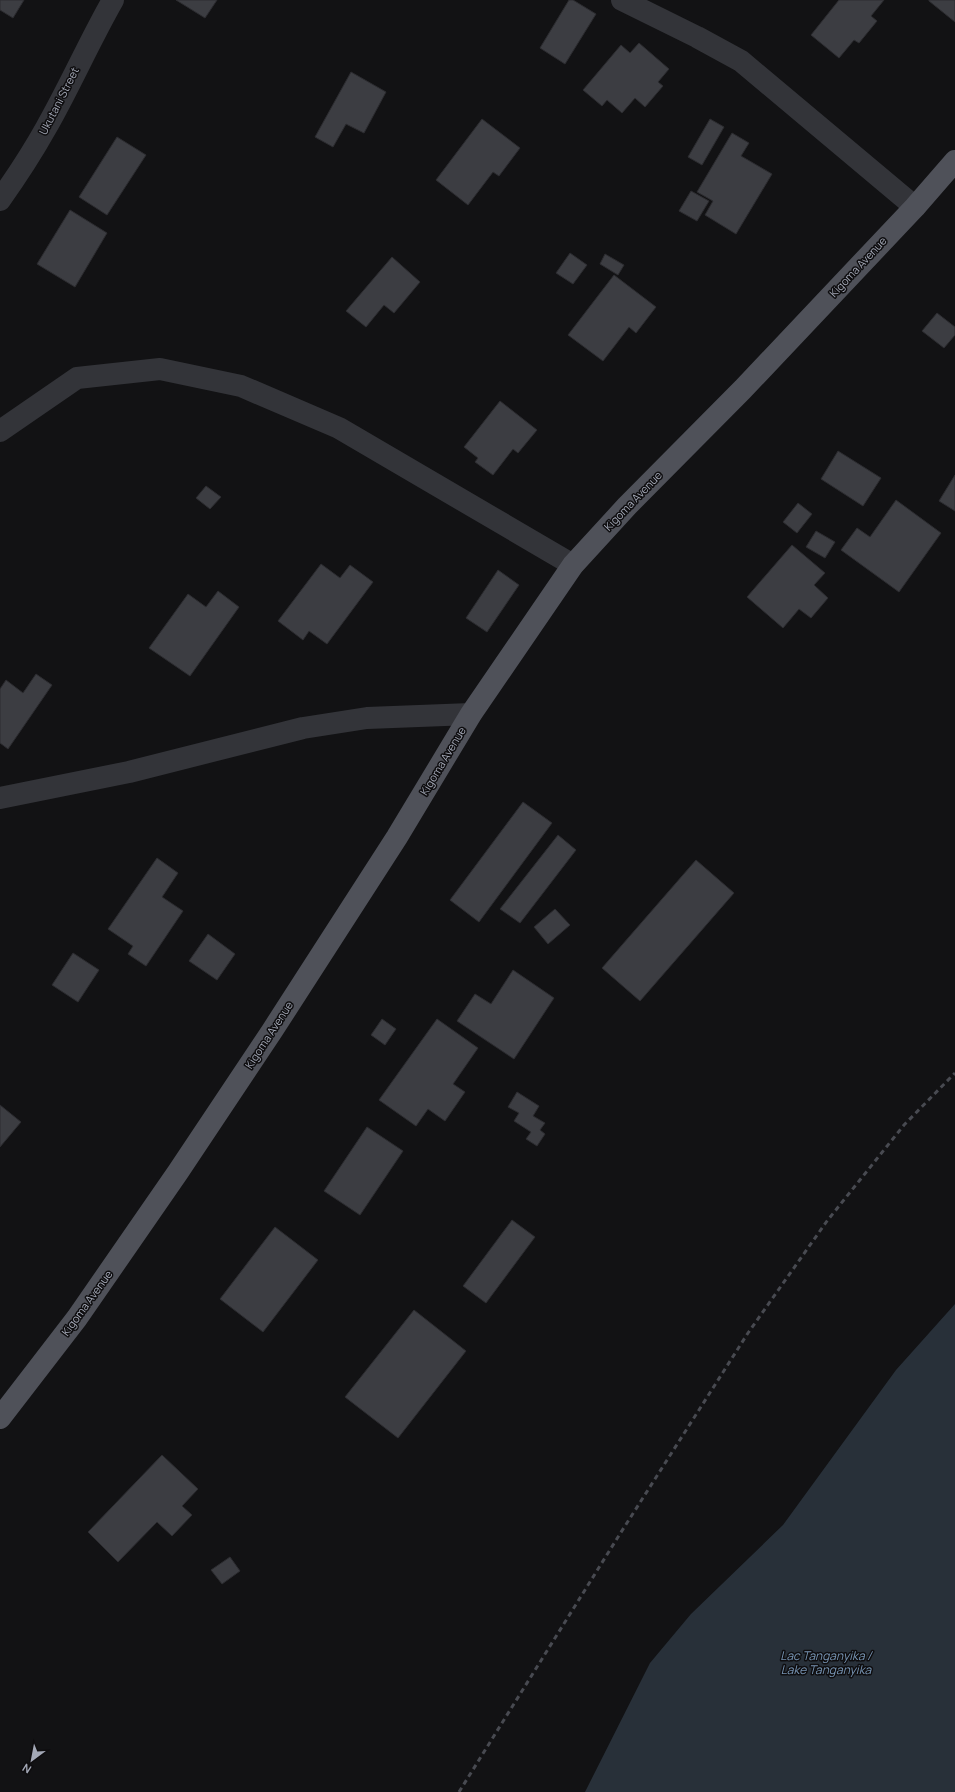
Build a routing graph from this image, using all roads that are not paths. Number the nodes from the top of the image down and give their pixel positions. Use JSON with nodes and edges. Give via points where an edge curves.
{"nodes":[{"id":1,"x":113,"y":0,"type":"edge"},
{"id":2,"x":622,"y":0,"type":"edge"},
{"id":3,"x":955,"y":161,"type":"edge"},
{"id":4,"x":0,"y":200,"type":"edge"},
{"id":5,"x":915,"y":207,"type":"junction"},
{"id":6,"x":0,"y":431,"type":"edge"},
{"id":7,"x":573,"y":565,"type":"junction"},
{"id":8,"x":471,"y":714,"type":"junction"},
{"id":9,"x":0,"y":798,"type":"edge"},
{"id":10,"x":0,"y":1418,"type":"edge"}],
"edges":[{"from":1,"to":4,"type":"street","name":"Ukutani Street","via":[[27,162]]},
{"from":2,"to":5,"type":"street","via":[[741,61]]},
{"from":3,"to":5,"type":"main road","name":"Kigoma Avenue"},
{"from":5,"to":7,"type":"main road","name":"Kigoma Avenue"},
{"from":6,"to":7,"type":"street","via":[[77,378],[160,369],[241,386],[339,428]]},
{"from":7,"to":8,"type":"main road","name":"Kigoma Avenue"},
{"from":8,"to":9,"type":"street","via":[[367,718],[303,728],[129,772]]},
{"from":8,"to":10,"type":"main road","name":"Kigoma Avenue","via":[[397,837],[178,1172],[77,1318]]}]}
